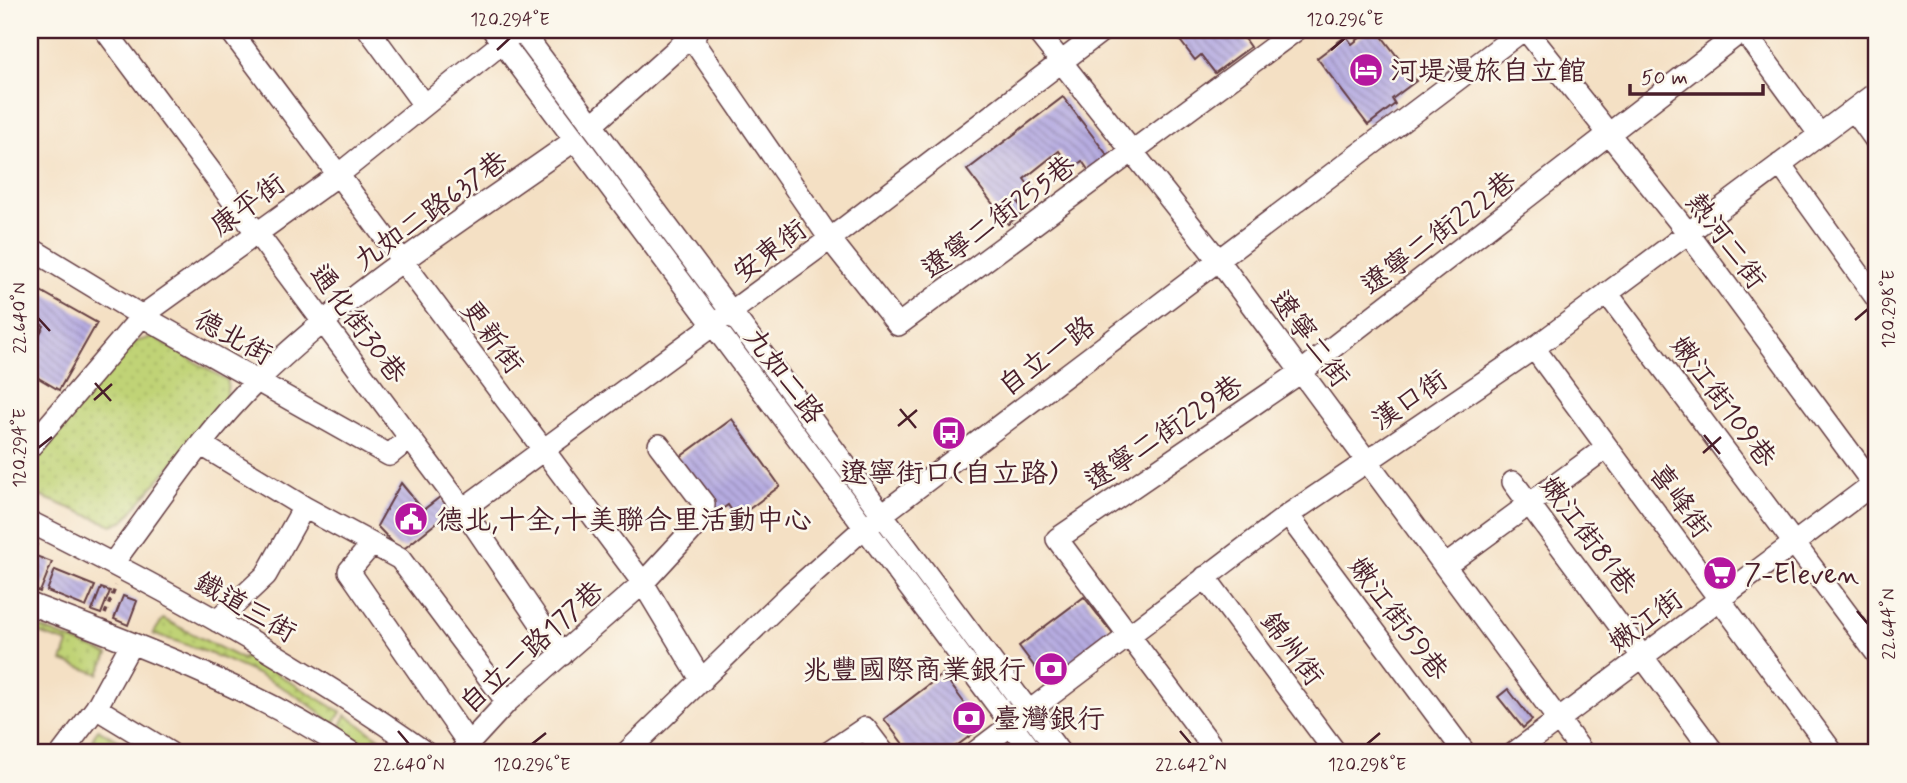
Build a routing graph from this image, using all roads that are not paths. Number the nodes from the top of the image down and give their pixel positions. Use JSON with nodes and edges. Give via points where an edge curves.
{"nodes":[{"id":1,"x":105,"y":30,"type":"edge"},
{"id":2,"x":230,"y":30,"type":"edge"},
{"id":3,"x":369,"y":30,"type":"edge"},
{"id":4,"x":1036,"y":30,"type":"edge"},
{"id":5,"x":1103,"y":30,"type":"edge"},
{"id":6,"x":1296,"y":30,"type":"edge"},
{"id":7,"x":1524,"y":30,"type":"edge"},
{"id":8,"x":691,"y":32,"type":"edge"},
{"id":9,"x":509,"y":33,"type":"edge"},
{"id":10,"x":1060,"y":62,"type":"junction"},
{"id":11,"x":1877,"y":92,"type":"edge"},
{"id":12,"x":424,"y":105,"type":"junction"},
{"id":13,"x":1854,"y":110,"type":"junction"},
{"id":14,"x":592,"y":125,"type":"junction"},
{"id":15,"x":1820,"y":135,"type":"junction"},
{"id":16,"x":1610,"y":136,"type":"junction"},
{"id":17,"x":575,"y":140,"type":"junction"},
{"id":18,"x":1877,"y":142,"type":"edge"},
{"id":19,"x":1131,"y":152,"type":"junction"},
{"id":20,"x":1780,"y":164,"type":"junction"},
{"id":21,"x":338,"y":175,"type":"junction"},
{"id":22,"x":254,"y":233,"type":"junction"},
{"id":23,"x":1688,"y":233,"type":"junction"},
{"id":24,"x":830,"y":239,"type":"junction"},
{"id":25,"x":30,"y":248,"type":"edge"},
{"id":26,"x":403,"y":261,"type":"junction"},
{"id":27,"x":1219,"y":261,"type":"junction"},
{"id":28,"x":1607,"y":293,"type":"junction"},
{"id":29,"x":1877,"y":299,"type":"edge"},
{"id":30,"x":732,"y":312,"type":"junction"},
{"id":31,"x":142,"y":316,"type":"junction"},
{"id":32,"x":326,"y":322,"type":"junction"},
{"id":33,"x":713,"y":326,"type":"junction"},
{"id":34,"x":1534,"y":348,"type":"junction"},
{"id":35,"x":1301,"y":372,"type":"junction"},
{"id":36,"x":257,"y":381,"type":"junction"},
{"id":37,"x":410,"y":438,"type":"junction"},
{"id":38,"x":201,"y":445,"type":"junction"},
{"id":39,"x":659,"y":445,"type":"dead end"},
{"id":40,"x":30,"y":447,"type":"edge"},
{"id":41,"x":1607,"y":447,"type":"junction"},
{"id":42,"x":543,"y":450,"type":"junction"},
{"id":43,"x":1368,"y":462,"type":"junction"},
{"id":44,"x":1513,"y":482,"type":"dead end"},
{"id":45,"x":1876,"y":485,"type":"edge"},
{"id":46,"x":1530,"y":504,"type":"junction"},
{"id":47,"x":304,"y":507,"type":"junction"},
{"id":48,"x":463,"y":509,"type":"junction"},
{"id":49,"x":881,"y":514,"type":"junction"},
{"id":50,"x":1288,"y":515,"type":"junction"},
{"id":51,"x":30,"y":522,"type":"edge"},
{"id":52,"x":864,"y":528,"type":"junction"},
{"id":53,"x":1796,"y":542,"type":"junction"},
{"id":54,"x":372,"y":544,"type":"junction"},
{"id":55,"x":1445,"y":566,"type":"junction"},
{"id":56,"x":109,"y":572,"type":"junction"},
{"id":57,"x":1205,"y":577,"type":"junction"},
{"id":58,"x":643,"y":583,"type":"junction"},
{"id":59,"x":1719,"y":599,"type":"junction"},
{"id":60,"x":30,"y":604,"type":"edge"},
{"id":61,"x":216,"y":621,"type":"junction"},
{"id":62,"x":1127,"y":636,"type":"junction"},
{"id":63,"x":131,"y":644,"type":"junction"},
{"id":64,"x":1877,"y":654,"type":"edge"},
{"id":65,"x":562,"y":655,"type":"junction"},
{"id":66,"x":1644,"y":656,"type":"junction"},
{"id":67,"x":702,"y":681,"type":"junction"},
{"id":68,"x":507,"y":702,"type":"junction"},
{"id":69,"x":96,"y":708,"type":"junction"},
{"id":70,"x":1029,"y":710,"type":"junction"},
{"id":71,"x":1558,"y":720,"type":"junction"},
{"id":72,"x":1011,"y":724,"type":"junction"},
{"id":73,"x":464,"y":748,"type":"edge"},
{"id":74,"x":62,"y":753,"type":"edge"},
{"id":75,"x":170,"y":753,"type":"edge"},
{"id":76,"x":352,"y":753,"type":"edge"},
{"id":77,"x":426,"y":753,"type":"edge"},
{"id":78,"x":626,"y":753,"type":"edge"},
{"id":79,"x":828,"y":753,"type":"edge"},
{"id":80,"x":884,"y":753,"type":"edge"},
{"id":81,"x":974,"y":753,"type":"edge"},
{"id":82,"x":1033,"y":753,"type":"edge"},
{"id":83,"x":1060,"y":753,"type":"edge"},
{"id":84,"x":1217,"y":753,"type":"edge"},
{"id":85,"x":1336,"y":753,"type":"edge"},
{"id":86,"x":1465,"y":753,"type":"edge"},
{"id":87,"x":1514,"y":753,"type":"edge"},
{"id":88,"x":1583,"y":753,"type":"edge"},
{"id":89,"x":1714,"y":753,"type":"edge"},
{"id":90,"x":1833,"y":753,"type":"edge"}],
"edges":[{"from":1,"to":22,"type":"street","name":"通化街30巷"},
{"from":2,"to":21,"type":"street","name":"更新街"},
{"from":3,"to":12,"type":"street"},
{"from":4,"to":10,"type":"street","name":"遼寧二街"},
{"from":5,"to":10,"type":"street","name":"安東街"},
{"from":6,"to":19,"type":"street","name":"遼寧二街255巷"},
{"from":7,"to":16,"type":"street","name":"熱河二街"},
{"from":7,"to":27,"type":"street","name":"自立一路"},
{"from":8,"to":14,"type":"street"},
{"from":8,"to":24,"type":"street"},
{"from":9,"to":12,"type":"street","name":"康平街"},
{"from":9,"to":14,"type":"street","name":"九如二路"},
{"from":9,"to":17,"type":"street","name":"九如二路"},
{"from":10,"to":19,"type":"street","name":"遼寧二街"},
{"from":10,"to":24,"type":"street","name":"安東街"},
{"from":11,"to":13,"type":"street","name":"漢口街"},
{"from":12,"to":21,"type":"street","name":"康平街"},
{"from":13,"to":15,"type":"street","name":"漢口街"},
{"from":13,"to":18,"type":"street"},
{"from":14,"to":30,"type":"street","name":"九如二路"},
{"from":15,"to":16,"type":"street","name":"遼寧二街222巷","via":[[1744,30]]},
{"from":15,"to":20,"type":"street","name":"漢口街"},
{"from":16,"to":23,"type":"street","name":"熱河二街"},
{"from":16,"to":35,"type":"street","name":"遼寧二街222巷"},
{"from":17,"to":26,"type":"street","name":"九如二路637巷"},
{"from":17,"to":33,"type":"street","name":"九如二路"},
{"from":19,"to":24,"type":"street","name":"遼寧二街255巷","via":[[898,325]]},
{"from":19,"to":27,"type":"street","name":"遼寧二街"},
{"from":20,"to":23,"type":"street","name":"漢口街"},
{"from":20,"to":29,"type":"street"},
{"from":21,"to":22,"type":"street","name":"康平街"},
{"from":21,"to":26,"type":"street","name":"更新街"},
{"from":22,"to":31,"type":"street","name":"康平街"},
{"from":22,"to":32,"type":"street","name":"通化街30巷"},
{"from":23,"to":28,"type":"street","name":"漢口街"},
{"from":23,"to":45,"type":"street","name":"熱河二街"},
{"from":24,"to":30,"type":"street","name":"安東街"},
{"from":25,"to":31,"type":"street","name":"德北街"},
{"from":26,"to":32,"type":"street","name":"九如二路637巷"},
{"from":26,"to":42,"type":"street","name":"更新街"},
{"from":27,"to":35,"type":"street","name":"遼寧二街"},
{"from":27,"to":49,"type":"street","name":"自立一路"},
{"from":28,"to":34,"type":"street","name":"漢口街"},
{"from":28,"to":53,"type":"street","name":"嫩江街109巷"},
{"from":30,"to":33,"type":"street","name":"安東街"},
{"from":30,"to":49,"type":"street","name":"九如二路"},
{"from":31,"to":36,"type":"street","name":"德北街"},
{"from":31,"to":40,"type":"street","name":"康平街"},
{"from":32,"to":36,"type":"street","name":"九如二路637巷"},
{"from":32,"to":37,"type":"street","name":"通化街30巷"},
{"from":33,"to":42,"type":"street","name":"安東街"},
{"from":33,"to":52,"type":"street","name":"九如二路"},
{"from":34,"to":41,"type":"street","name":"喜峰街"},
{"from":34,"to":43,"type":"street","name":"漢口街"},
{"from":35,"to":43,"type":"street","name":"遼寧二街"},
{"from":35,"to":62,"type":"street","name":"遼寧二街229巷","via":[[1057,539]]},
{"from":36,"to":37,"type":"street","name":"德北街","via":[[389,455]]},
{"from":36,"to":38,"type":"street","name":"九如二路637巷"},
{"from":37,"to":48,"type":"street","name":"通化街30巷"},
{"from":38,"to":47,"type":"street"},
{"from":38,"to":56,"type":"street","name":"九如二路637巷"},
{"from":39,"to":58,"type":"street","name":"自立一路177巷","via":[[704,505],[703,518]]},
{"from":41,"to":46,"type":"street"},
{"from":41,"to":59,"type":"street","name":"喜峰街"},
{"from":42,"to":48,"type":"street","name":"安東街"},
{"from":42,"to":58,"type":"street","name":"更新街"},
{"from":43,"to":50,"type":"street","name":"漢口街"},
{"from":43,"to":55,"type":"street","name":"遼寧二街"},
{"from":44,"to":46,"type":"street","name":"嫩江街81巷"},
{"from":45,"to":53,"type":"street","name":"嫩江街"},
{"from":46,"to":55,"type":"street"},
{"from":46,"to":66,"type":"street","name":"嫩江街81巷"},
{"from":47,"to":54,"type":"street"},
{"from":47,"to":61,"type":"street","via":[[266,575]]},
{"from":48,"to":65,"type":"street","name":"通化街30巷"},
{"from":49,"to":52,"type":"street","name":"自立一路"},
{"from":49,"to":70,"type":"street","name":"九如二路"},
{"from":50,"to":57,"type":"street","name":"漢口街"},
{"from":50,"to":86,"type":"street","name":"嫩江街59巷"},
{"from":51,"to":56,"type":"street","name":"鐵道三街"},
{"from":52,"to":67,"type":"street","name":"自立一路"},
{"from":52,"to":72,"type":"street","name":"九如二路"},
{"from":53,"to":59,"type":"street","name":"嫩江街"},
{"from":53,"to":64,"type":"street","name":"嫩江街109巷"},
{"from":54,"to":68,"type":"street","via":[[400,559]]},
{"from":54,"to":73,"type":"street","via":[[349,570]]},
{"from":55,"to":71,"type":"street","name":"遼寧二街"},
{"from":56,"to":61,"type":"street","name":"鐵道三街"},
{"from":57,"to":62,"type":"street","name":"漢口街"},
{"from":57,"to":85,"type":"street","name":"錦州街"},
{"from":58,"to":65,"type":"street","name":"自立一路177巷"},
{"from":58,"to":67,"type":"street","name":"更新街"},
{"from":59,"to":66,"type":"street","name":"嫩江街"},
{"from":59,"to":90,"type":"street","name":"喜峰街"},
{"from":60,"to":63,"type":"street"},
{"from":61,"to":77,"type":"street","name":"鐵道三街","via":[[353,701]]},
{"from":62,"to":70,"type":"street","name":"漢口街"},
{"from":62,"to":84,"type":"street"},
{"from":63,"to":69,"type":"street"},
{"from":63,"to":76,"type":"street","via":[[208,675]]},
{"from":65,"to":68,"type":"street","name":"自立一路177巷"},
{"from":66,"to":71,"type":"street","name":"嫩江街"},
{"from":66,"to":89,"type":"street","name":"嫩江街81巷"},
{"from":67,"to":78,"type":"street","name":"自立一路"},
{"from":68,"to":73,"type":"street","name":"自立一路177巷"},
{"from":69,"to":74,"type":"street"},
{"from":69,"to":75,"type":"street"},
{"from":70,"to":72,"type":"street","name":"漢口街"},
{"from":70,"to":83,"type":"street","name":"九如二路"},
{"from":71,"to":87,"type":"street","name":"嫩江街"},
{"from":71,"to":88,"type":"street","name":"遼寧二街"},
{"from":72,"to":81,"type":"street","name":"漢口街"},
{"from":72,"to":82,"type":"street","name":"九如二路"},
{"from":79,"to":80,"type":"street","via":[[864,727]]}]}
